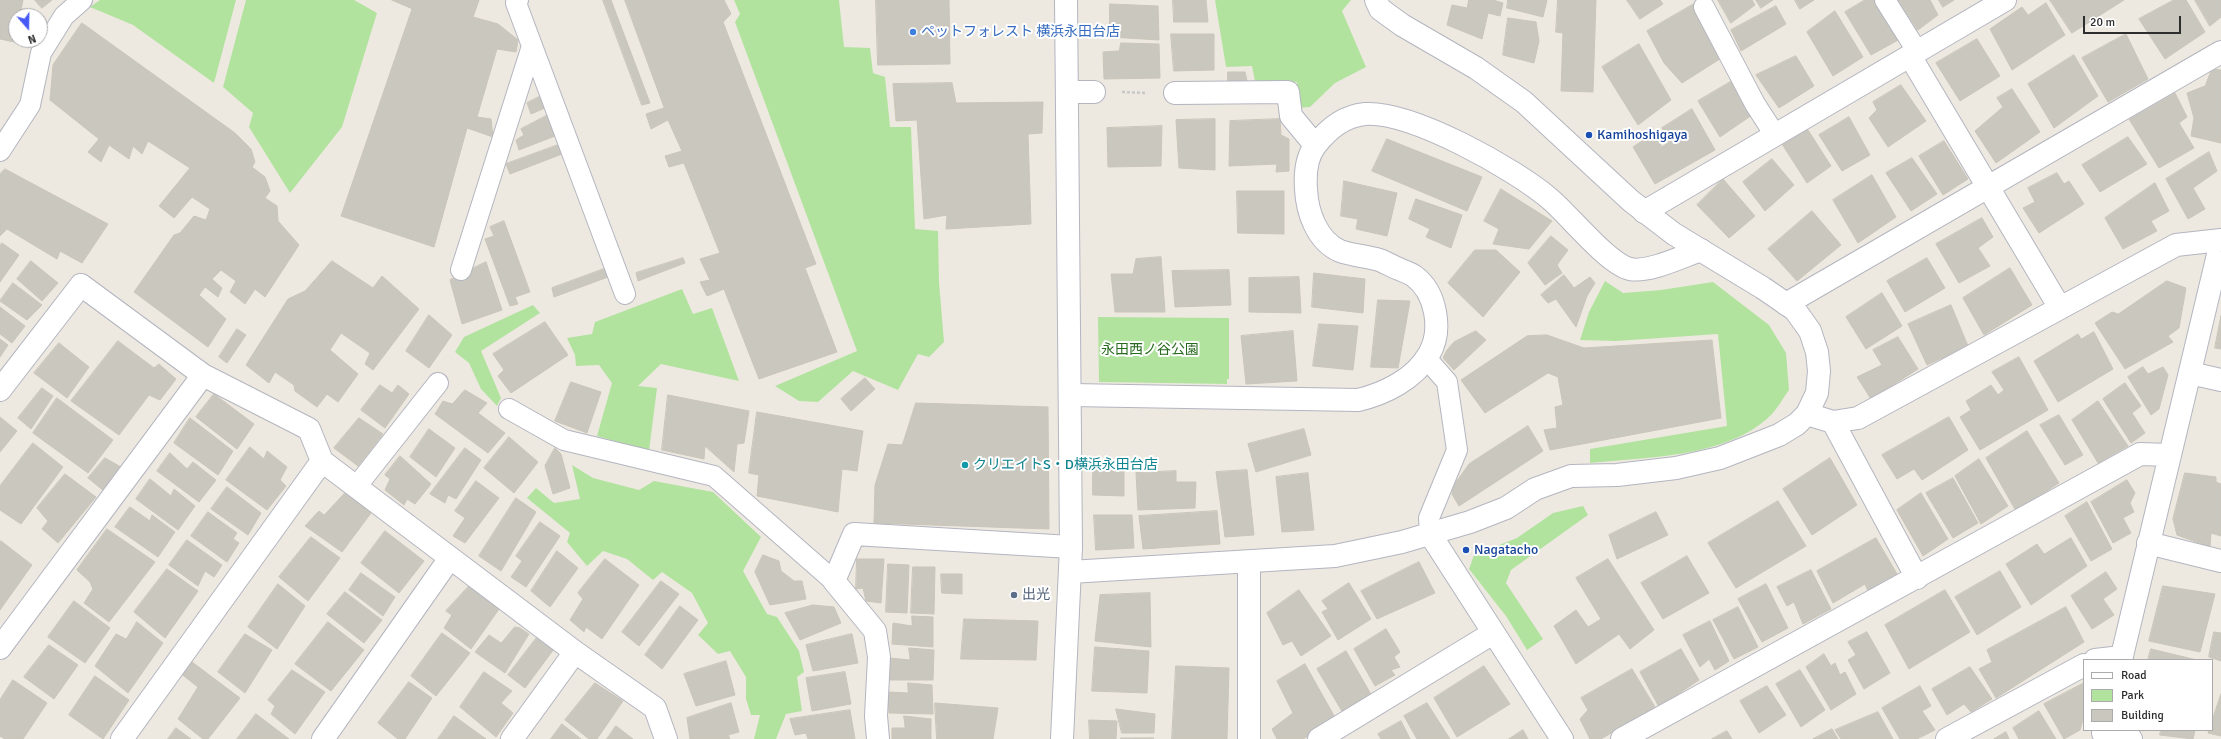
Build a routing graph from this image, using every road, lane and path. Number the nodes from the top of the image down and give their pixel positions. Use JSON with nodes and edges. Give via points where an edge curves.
{"nodes":[{"id":1,"x":82,"y":0,"type":"edge"},
{"id":2,"x":518,"y":0,"type":"edge"},
{"id":3,"x":1066,"y":0,"type":"edge"},
{"id":4,"x":1376,"y":0,"type":"edge"},
{"id":5,"x":1885,"y":0,"type":"edge"},
{"id":6,"x":2005,"y":0,"type":"edge"},
{"id":7,"x":1704,"y":7,"type":"dead end"},
{"id":8,"x":532,"y":46,"type":"junction"},
{"id":9,"x":2221,"y":52,"type":"edge"},
{"id":10,"x":1914,"y":54,"type":"junction"},
{"id":11,"x":1067,"y":92,"type":"junction"},
{"id":12,"x":1094,"y":92,"type":"joint"},
{"id":13,"x":1175,"y":93,"type":"joint"},
{"id":14,"x":1775,"y":135,"type":"junction"},
{"id":15,"x":1315,"y":145,"type":"junction"},
{"id":16,"x":0,"y":151,"type":"edge"},
{"id":17,"x":1988,"y":187,"type":"junction"},
{"id":18,"x":1644,"y":212,"type":"junction"},
{"id":19,"x":2221,"y":241,"type":"edge"},
{"id":20,"x":1701,"y":250,"type":"junction"},
{"id":21,"x":461,"y":270,"type":"dead end"},
{"id":22,"x":625,"y":294,"type":"dead end"},
{"id":23,"x":1786,"y":304,"type":"junction"},
{"id":24,"x":2060,"y":308,"type":"junction"},
{"id":25,"x":1426,"y":358,"type":"junction"},
{"id":26,"x":2190,"y":373,"type":"junction"},
{"id":27,"x":203,"y":375,"type":"junction"},
{"id":28,"x":2221,"y":380,"type":"edge"},
{"id":29,"x":438,"y":383,"type":"dead end"},
{"id":30,"x":0,"y":390,"type":"edge"},
{"id":31,"x":1071,"y":395,"type":"junction"},
{"id":32,"x":509,"y":409,"type":"dead end"},
{"id":33,"x":1807,"y":414,"type":"junction"},
{"id":34,"x":1833,"y":422,"type":"junction"},
{"id":35,"x":2170,"y":455,"type":"junction"},
{"id":36,"x":322,"y":461,"type":"junction"},
{"id":37,"x":356,"y":487,"type":"junction"},
{"id":38,"x":1430,"y":534,"type":"junction"},
{"id":39,"x":2148,"y":543,"type":"junction"},
{"id":40,"x":1071,"y":547,"type":"junction"},
{"id":41,"x":450,"y":558,"type":"junction"},
{"id":42,"x":2221,"y":561,"type":"edge"},
{"id":43,"x":1249,"y":562,"type":"junction"},
{"id":44,"x":1070,"y":572,"type":"junction"},
{"id":45,"x":1917,"y":578,"type":"junction"},
{"id":46,"x":834,"y":581,"type":"junction"},
{"id":47,"x":1493,"y":633,"type":"junction"},
{"id":48,"x":0,"y":648,"type":"edge"},
{"id":49,"x":575,"y":652,"type":"junction"},
{"id":50,"x":2121,"y":658,"type":"edge"},
{"id":51,"x":2108,"y":659,"type":"edge"},
{"id":52,"x":2083,"y":666,"type":"edge"},
{"id":53,"x":2103,"y":734,"type":"edge"},
{"id":54,"x":122,"y":739,"type":"edge"},
{"id":55,"x":323,"y":739,"type":"edge"},
{"id":56,"x":512,"y":739,"type":"edge"},
{"id":57,"x":666,"y":739,"type":"edge"},
{"id":58,"x":878,"y":739,"type":"edge"},
{"id":59,"x":1062,"y":739,"type":"edge"},
{"id":60,"x":1249,"y":739,"type":"edge"},
{"id":61,"x":1319,"y":739,"type":"edge"},
{"id":62,"x":1562,"y":739,"type":"edge"},
{"id":63,"x":1622,"y":739,"type":"edge"},
{"id":64,"x":1947,"y":739,"type":"edge"},
{"id":65,"x":2131,"y":739,"type":"edge"}],
"edges":[{"from":1,"to":16,"type":"lane","via":[[64,16],[41,53],[30,105]]},
{"from":2,"to":8,"type":"lane","via":[[516,3]]},
{"from":3,"to":11,"type":"street"},
{"from":4,"to":18,"type":"street","via":[[1380,9],[1402,26],[1476,68],[1524,102]]},
{"from":5,"to":10,"type":"lane"},
{"from":6,"to":10,"type":"street"},
{"from":7,"to":14,"type":"lane","via":[[1755,104]]},
{"from":8,"to":21,"type":"lane"},
{"from":8,"to":22,"type":"lane"},
{"from":9,"to":17,"type":"street"},
{"from":10,"to":14,"type":"street"},
{"from":10,"to":17,"type":"street"},
{"from":11,"to":12,"type":"street"},
{"from":11,"to":31,"type":"street"},
{"from":12,"to":13,"type":"path"},
{"from":13,"to":15,"type":"street","via":[[1288,92],[1290,116]]},
{"from":14,"to":18,"type":"street"},
{"from":15,"to":20,"type":"street","via":[[1342,120],[1365,114],[1411,123],[1481,152],[1549,198],[1616,263],[1631,270],[1650,268]]},
{"from":15,"to":25,"type":"street","via":[[1305,174],[1306,196],[1312,220],[1322,238],[1339,250],[1378,260],[1414,276],[1431,296],[1436,314],[1435,333],[1430,354]]},
{"from":17,"to":23,"type":"street"},
{"from":17,"to":24,"type":"street"},
{"from":18,"to":20,"type":"street"},
{"from":19,"to":24,"type":"street","via":[[2176,245]]},
{"from":19,"to":26,"type":"street"},
{"from":20,"to":23,"type":"street"},
{"from":23,"to":33,"type":"street","via":[[1795,310],[1810,331],[1817,352],[1817,393]]},
{"from":24,"to":34,"type":"street","via":[[1858,418]]},
{"from":25,"to":31,"type":"street","via":[[1394,387],[1376,396],[1358,400]]},
{"from":25,"to":38,"type":"lane","via":[[1447,382],[1456,450],[1429,518]]},
{"from":26,"to":28,"type":"street"},
{"from":26,"to":35,"type":"street"},
{"from":27,"to":30,"type":"street","via":[[81,284]]},
{"from":27,"to":36,"type":"street","via":[[309,429]]},
{"from":27,"to":48,"type":"street"},
{"from":29,"to":37,"type":"lane"},
{"from":31,"to":40,"type":"street"},
{"from":32,"to":46,"type":"lane","via":[[564,440],[714,476]]},
{"from":33,"to":34,"type":"street"},
{"from":33,"to":38,"type":"street","via":[[1779,435],[1720,458],[1676,468],[1617,475],[1572,476],[1535,489],[1498,511]]},
{"from":34,"to":45,"type":"street"},
{"from":35,"to":39,"type":"street"},
{"from":35,"to":45,"type":"street","via":[[2140,454]]},
{"from":36,"to":37,"type":"street"},
{"from":36,"to":54,"type":"street"},
{"from":37,"to":41,"type":"street"},
{"from":38,"to":43,"type":"street","via":[[1335,556]]},
{"from":38,"to":47,"type":"street"},
{"from":39,"to":42,"type":"street"},
{"from":39,"to":50,"type":"street"},
{"from":40,"to":44,"type":"street"},
{"from":40,"to":46,"type":"street","via":[[854,534]]},
{"from":41,"to":49,"type":"street"},
{"from":41,"to":55,"type":"street"},
{"from":43,"to":44,"type":"street"},
{"from":43,"to":60,"type":"street"},
{"from":44,"to":59,"type":"street"},
{"from":45,"to":63,"type":"street"},
{"from":46,"to":58,"type":"street","via":[[875,631],[879,657],[876,716]]},
{"from":47,"to":61,"type":"street"},
{"from":47,"to":62,"type":"street"},
{"from":49,"to":56,"type":"street"},
{"from":49,"to":57,"type":"street","via":[[655,708]]},
{"from":50,"to":51,"type":"street"},
{"from":52,"to":64,"type":"street"},
{"from":53,"to":65,"type":"street"}]}
